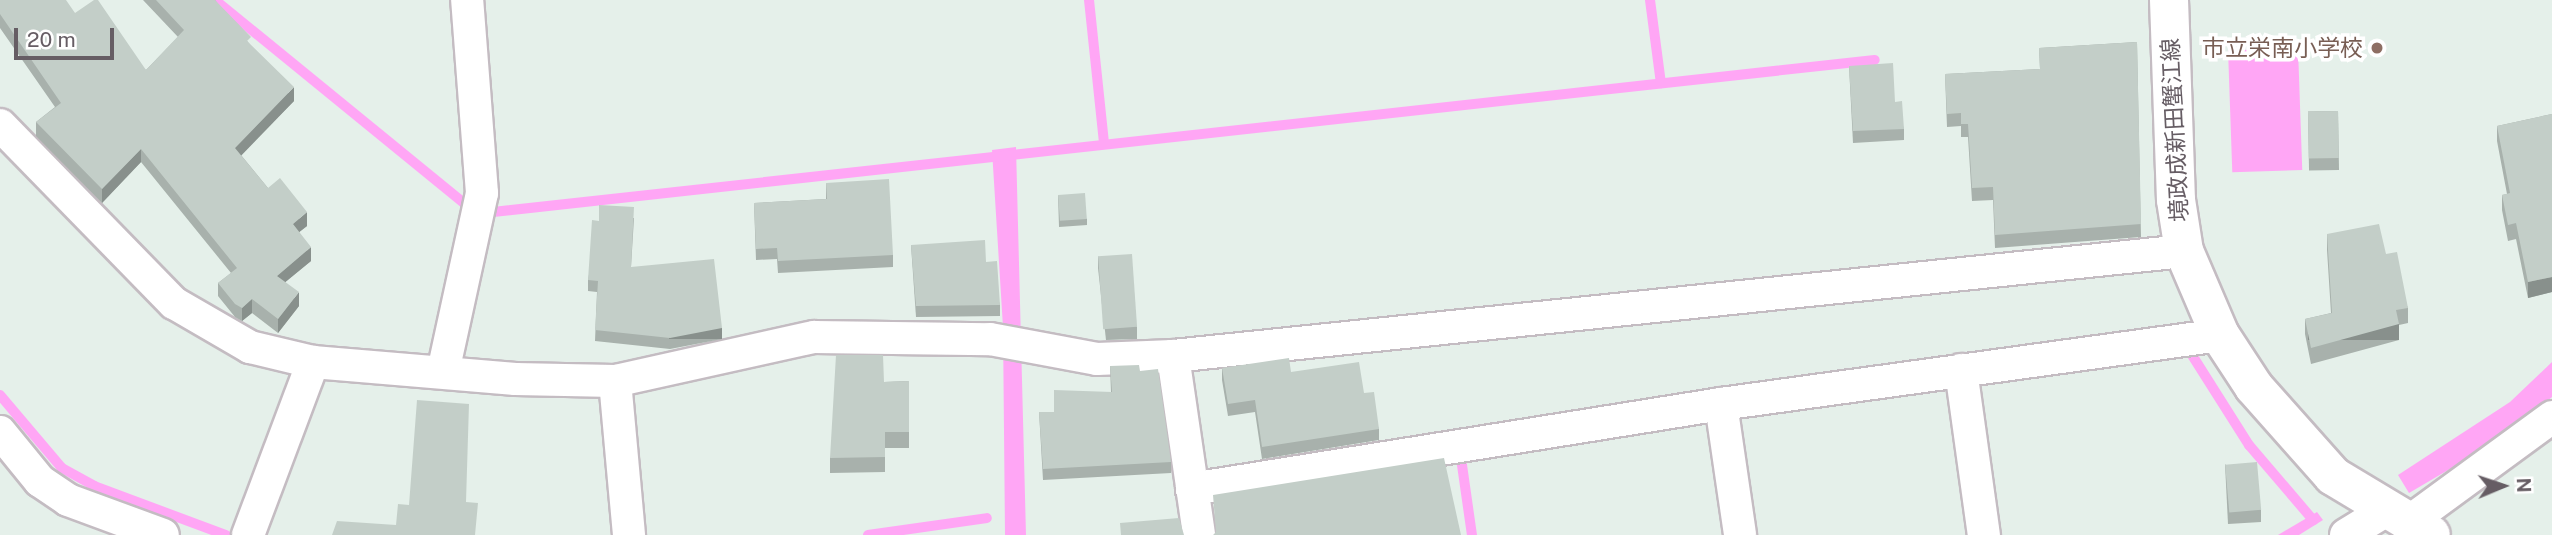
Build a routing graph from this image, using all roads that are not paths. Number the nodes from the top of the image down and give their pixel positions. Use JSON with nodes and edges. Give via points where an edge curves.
{"nodes":[{"id":1,"x":467,"y":0,"type":"edge"},
{"id":2,"x":2169,"y":0,"type":"edge"},
{"id":3,"x":0,"y":125,"type":"edge"},
{"id":4,"x":2184,"y":251,"type":"junction"},
{"id":5,"x":2220,"y":335,"type":"junction"},
{"id":6,"x":1173,"y":356,"type":"junction"},
{"id":7,"x":313,"y":362,"type":"junction"},
{"id":8,"x":1961,"y":370,"type":"junction"},
{"id":9,"x":443,"y":372,"type":"junction"},
{"id":10,"x":615,"y":381,"type":"junction"},
{"id":11,"x":1721,"y":404,"type":"junction"},
{"id":12,"x":2552,"y":417,"type":"edge"},
{"id":13,"x":0,"y":432,"type":"edge"},
{"id":14,"x":1192,"y":489,"type":"junction"},
{"id":15,"x":2407,"y":523,"type":"edge"},
{"id":16,"x":163,"y":535,"type":"edge"},
{"id":17,"x":248,"y":535,"type":"edge"},
{"id":18,"x":629,"y":535,"type":"edge"},
{"id":19,"x":1199,"y":535,"type":"edge"},
{"id":20,"x":1740,"y":535,"type":"edge"},
{"id":21,"x":1984,"y":535,"type":"edge"},
{"id":22,"x":2346,"y":535,"type":"edge"}],
"edges":[{"from":1,"to":9,"type":"street","via":[[482,193]]},
{"from":2,"to":4,"type":"main road","name":"境政成新田蟹江線","via":[[2172,145]]},
{"from":3,"to":7,"type":"street","via":[[174,303],[250,347]]},
{"from":4,"to":5,"type":"main road","name":"境政成新田蟹江線"},
{"from":4,"to":6,"type":"street"},
{"from":5,"to":8,"type":"street"},
{"from":5,"to":15,"type":"main road","name":"境政成新田蟹江線","via":[[2293,435],[2333,476]]},
{"from":6,"to":10,"type":"street","via":[[1097,359],[990,339],[814,337]]},
{"from":6,"to":14,"type":"street"},
{"from":7,"to":9,"type":"street"},
{"from":7,"to":17,"type":"street"},
{"from":8,"to":11,"type":"street"},
{"from":8,"to":21,"type":"street"},
{"from":9,"to":10,"type":"street"},
{"from":10,"to":18,"type":"street"},
{"from":11,"to":14,"type":"street"},
{"from":11,"to":20,"type":"street"},
{"from":12,"to":15,"type":"street"},
{"from":13,"to":16,"type":"street","via":[[40,481],[68,500]]},
{"from":14,"to":19,"type":"street"},
{"from":15,"to":22,"type":"street"}]}
